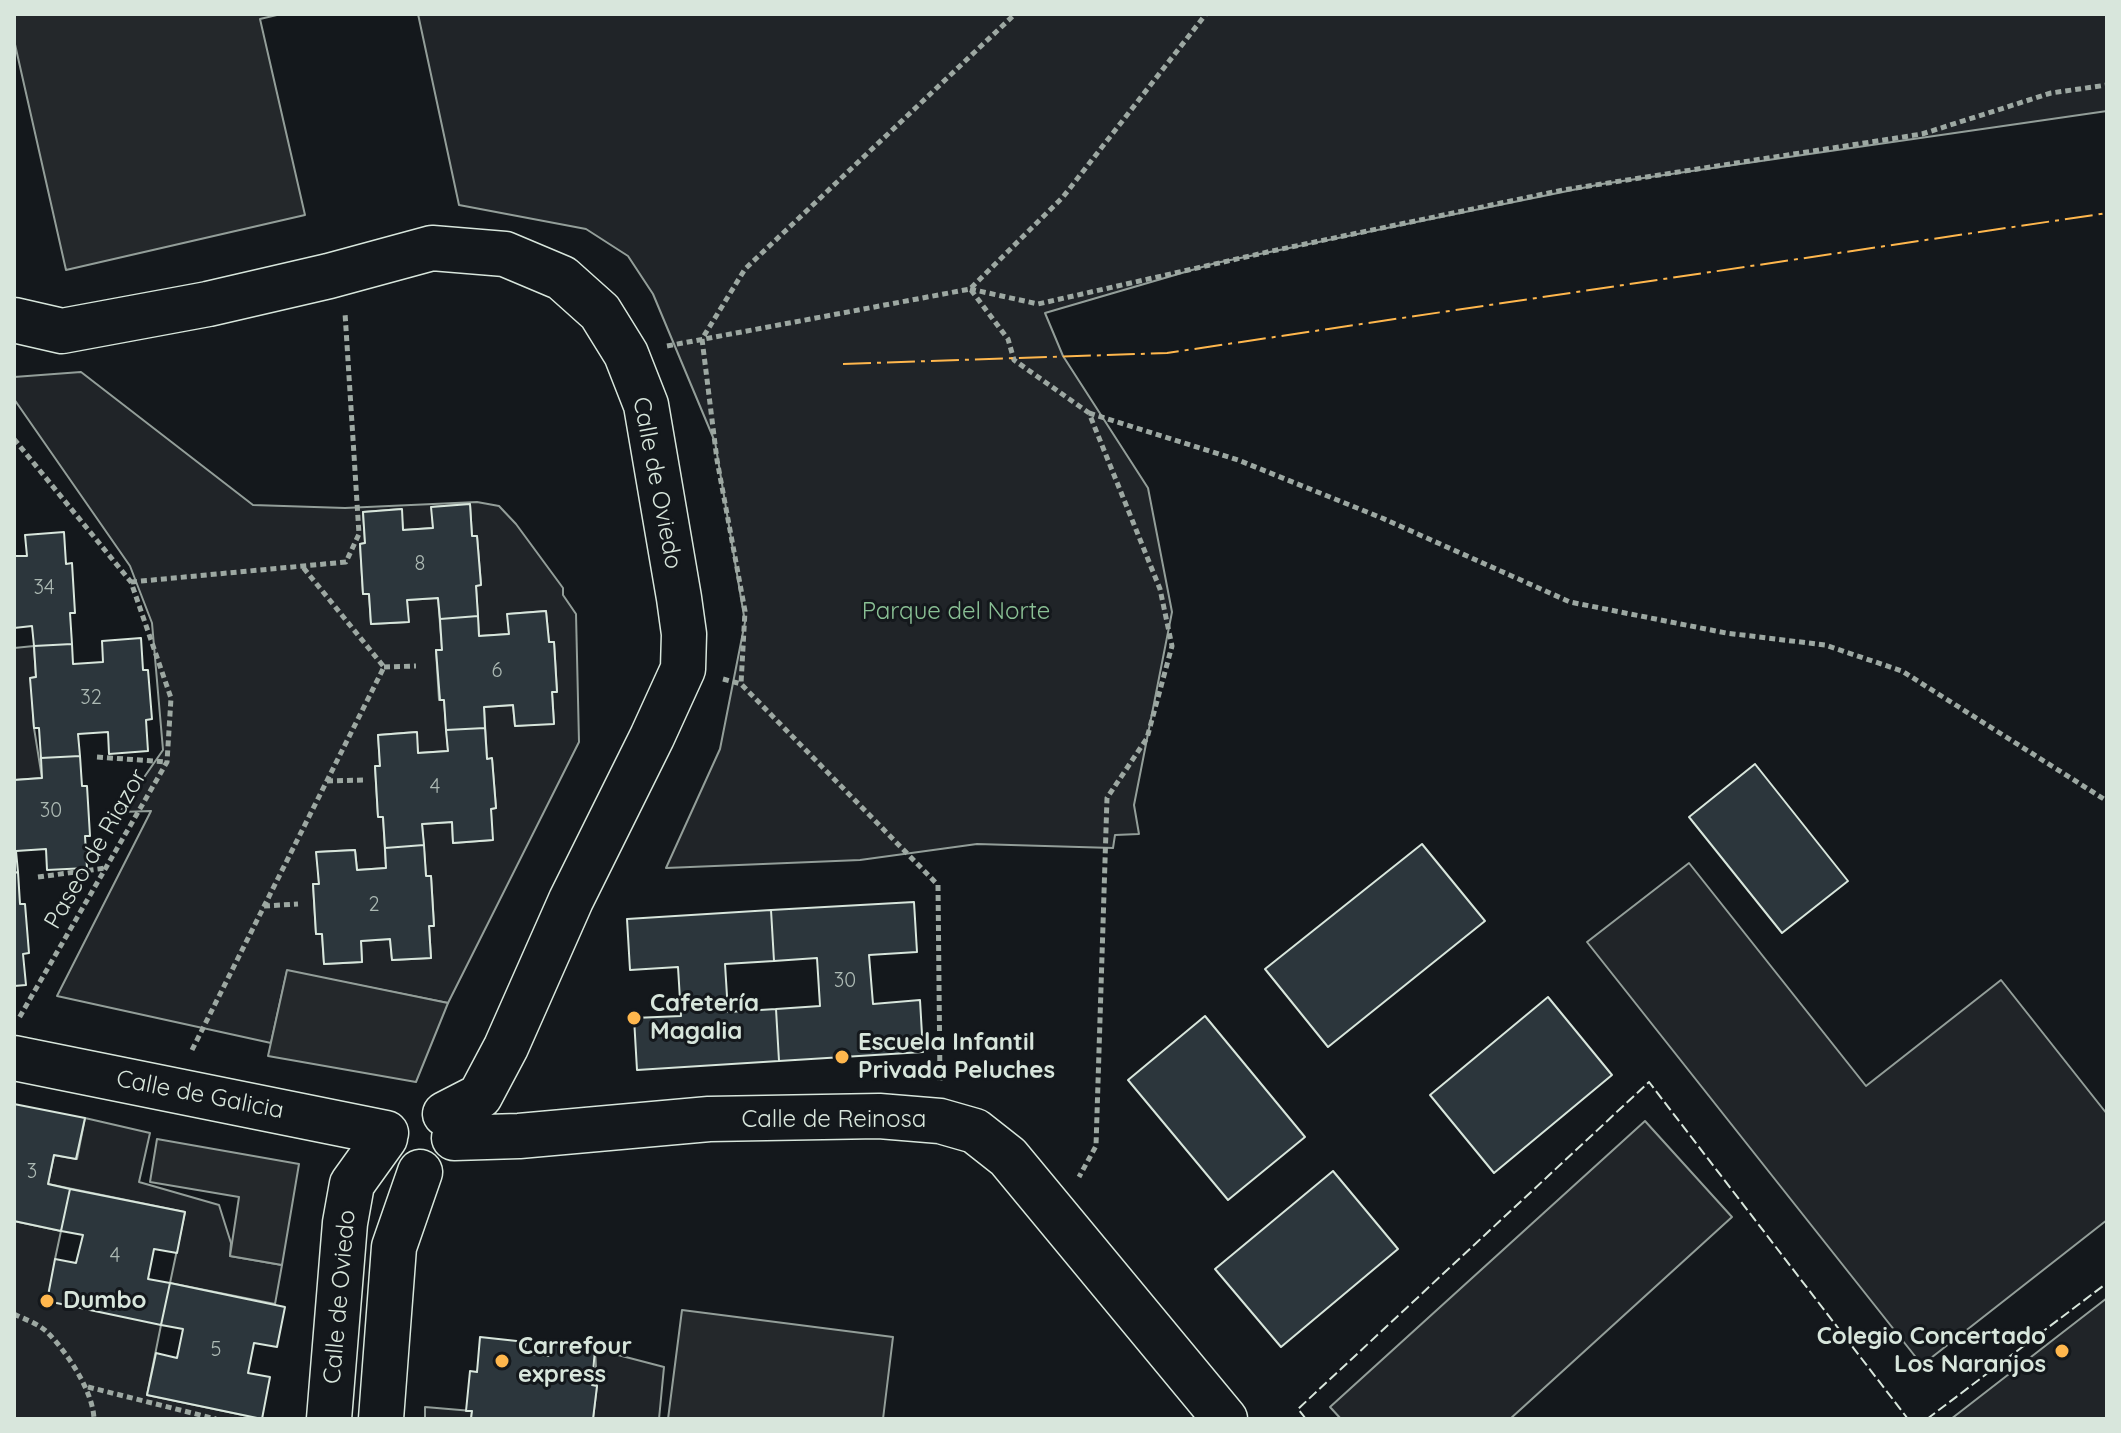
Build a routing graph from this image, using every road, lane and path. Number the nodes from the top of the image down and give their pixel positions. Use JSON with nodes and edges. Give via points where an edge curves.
{"nodes":[{"id":1,"x":1015,"y":14,"type":"edge"},
{"id":2,"x":1206,"y":14,"type":"edge"},
{"id":3,"x":2107,"y":85,"type":"edge"},
{"id":4,"x":342,"y":272,"type":"junction"},
{"id":5,"x":970,"y":289,"type":"junction"},
{"id":6,"x":14,"y":320,"type":"edge"},
{"id":7,"x":702,"y":339,"type":"junction"},
{"id":8,"x":626,"y":354,"type":"junction"},
{"id":9,"x":1089,"y":413,"type":"junction"},
{"id":10,"x":14,"y":439,"type":"edge"},
{"id":11,"x":302,"y":566,"type":"junction"},
{"id":12,"x":131,"y":582,"type":"junction"},
{"id":13,"x":416,"y":666,"type":"dead end"},
{"id":14,"x":384,"y":667,"type":"junction"},
{"id":15,"x":97,"y":757,"type":"dead end"},
{"id":16,"x":167,"y":762,"type":"junction"},
{"id":17,"x":364,"y":780,"type":"dead end"},
{"id":18,"x":327,"y":781,"type":"junction"},
{"id":19,"x":2107,"y":801,"type":"edge"},
{"id":20,"x":106,"y":868,"type":"junction"},
{"id":21,"x":38,"y":877,"type":"dead end"},
{"id":22,"x":298,"y":904,"type":"dead end"},
{"id":23,"x":264,"y":906,"type":"junction"},
{"id":24,"x":14,"y":1027,"type":"edge"},
{"id":25,"x":14,"y":1058,"type":"edge"},
{"id":26,"x":172,"y":1089,"type":"junction"},
{"id":27,"x":940,"y":1121,"type":"junction"},
{"id":28,"x":450,"y":1126,"type":"junction"},
{"id":29,"x":386,"y":1136,"type":"junction"},
{"id":30,"x":420,"y":1172,"type":"junction"},
{"id":31,"x":1058,"y":1217,"type":"junction"},
{"id":32,"x":14,"y":1314,"type":"edge"},
{"id":33,"x":87,"y":1387,"type":"junction"},
{"id":34,"x":94,"y":1419,"type":"edge"},
{"id":35,"x":216,"y":1419,"type":"edge"},
{"id":36,"x":329,"y":1419,"type":"edge"},
{"id":37,"x":381,"y":1419,"type":"edge"},
{"id":38,"x":1225,"y":1419,"type":"edge"}],
"edges":[{"from":1,"to":7,"type":"path","via":[[745,269]]},
{"from":2,"to":5,"type":"path","via":[[1063,197]]},
{"from":3,"to":5,"type":"path","via":[[2051,93],[1922,134],[1563,190],[1038,304]]},
{"from":4,"to":6,"type":"street","name":"Calle de Oviedo","via":[[62,331]]},
{"from":4,"to":8,"type":"street","name":"Calle de Oviedo","via":[[432,248],[505,254],[562,278],[600,312]]},
{"from":4,"to":11,"type":"path","via":[[359,534],[346,562]]},
{"from":5,"to":7,"type":"path"},
{"from":5,"to":9,"type":"path","via":[[1008,339],[1014,360]]},
{"from":7,"to":8,"type":"path"},
{"from":7,"to":27,"type":"path","via":[[717,460],[745,611],[741,684],[938,885]]},
{"from":8,"to":28,"type":"street","name":"Calle de Oviedo","via":[[646,405],[679,598],[683,669],[499,1059],[480,1096]]},
{"from":9,"to":19,"type":"path","via":[[1238,460],[1570,602],[1726,633],[1825,645],[1902,671]]},
{"from":9,"to":31,"type":"path","via":[[1160,589],[1172,646],[1147,738],[1107,798],[1096,1146]]},
{"from":10,"to":12,"type":"path","name":"Paseo de Riazor"},
{"from":11,"to":12,"type":"path"},
{"from":11,"to":14,"type":"path"},
{"from":12,"to":16,"type":"path","name":"Paseo de Riazor","via":[[171,698]]},
{"from":13,"to":14,"type":"path"},
{"from":14,"to":18,"type":"path"},
{"from":15,"to":16,"type":"path"},
{"from":16,"to":20,"type":"path","name":"Paseo de Riazor"},
{"from":17,"to":18,"type":"path"},
{"from":18,"to":23,"type":"path"},
{"from":20,"to":21,"type":"path"},
{"from":20,"to":24,"type":"path","name":"Paseo de Riazor"},
{"from":22,"to":23,"type":"path"},
{"from":23,"to":26,"type":"path"},
{"from":25,"to":26,"type":"street","name":"Calle de Galicia"},
{"from":26,"to":29,"type":"street","name":"Calle de Galicia"},
{"from":27,"to":28,"type":"street","name":"Calle de Reinosa","via":[[879,1116],[709,1119],[519,1136]]},
{"from":27,"to":31,"type":"street","name":"Calle de Reinosa","via":[[975,1131],[1008,1157]]},
{"from":28,"to":29,"type":"street","via":[[425,1104],[404,1107]]},
{"from":28,"to":30,"type":"street","via":[[452,1151],[444,1163]]},
{"from":29,"to":30,"type":"street","via":[[396,1163]]},
{"from":29,"to":36,"type":"street","name":"Calle de Oviedo","via":[[352,1184]]},
{"from":30,"to":37,"type":"street","name":"Calle de Oviedo","via":[[394,1247]]},
{"from":31,"to":38,"type":"street","name":"Calle de Reinosa"},
{"from":32,"to":33,"type":"path","via":[[46,1331]]},
{"from":33,"to":34,"type":"path"},
{"from":33,"to":35,"type":"path"}]}
